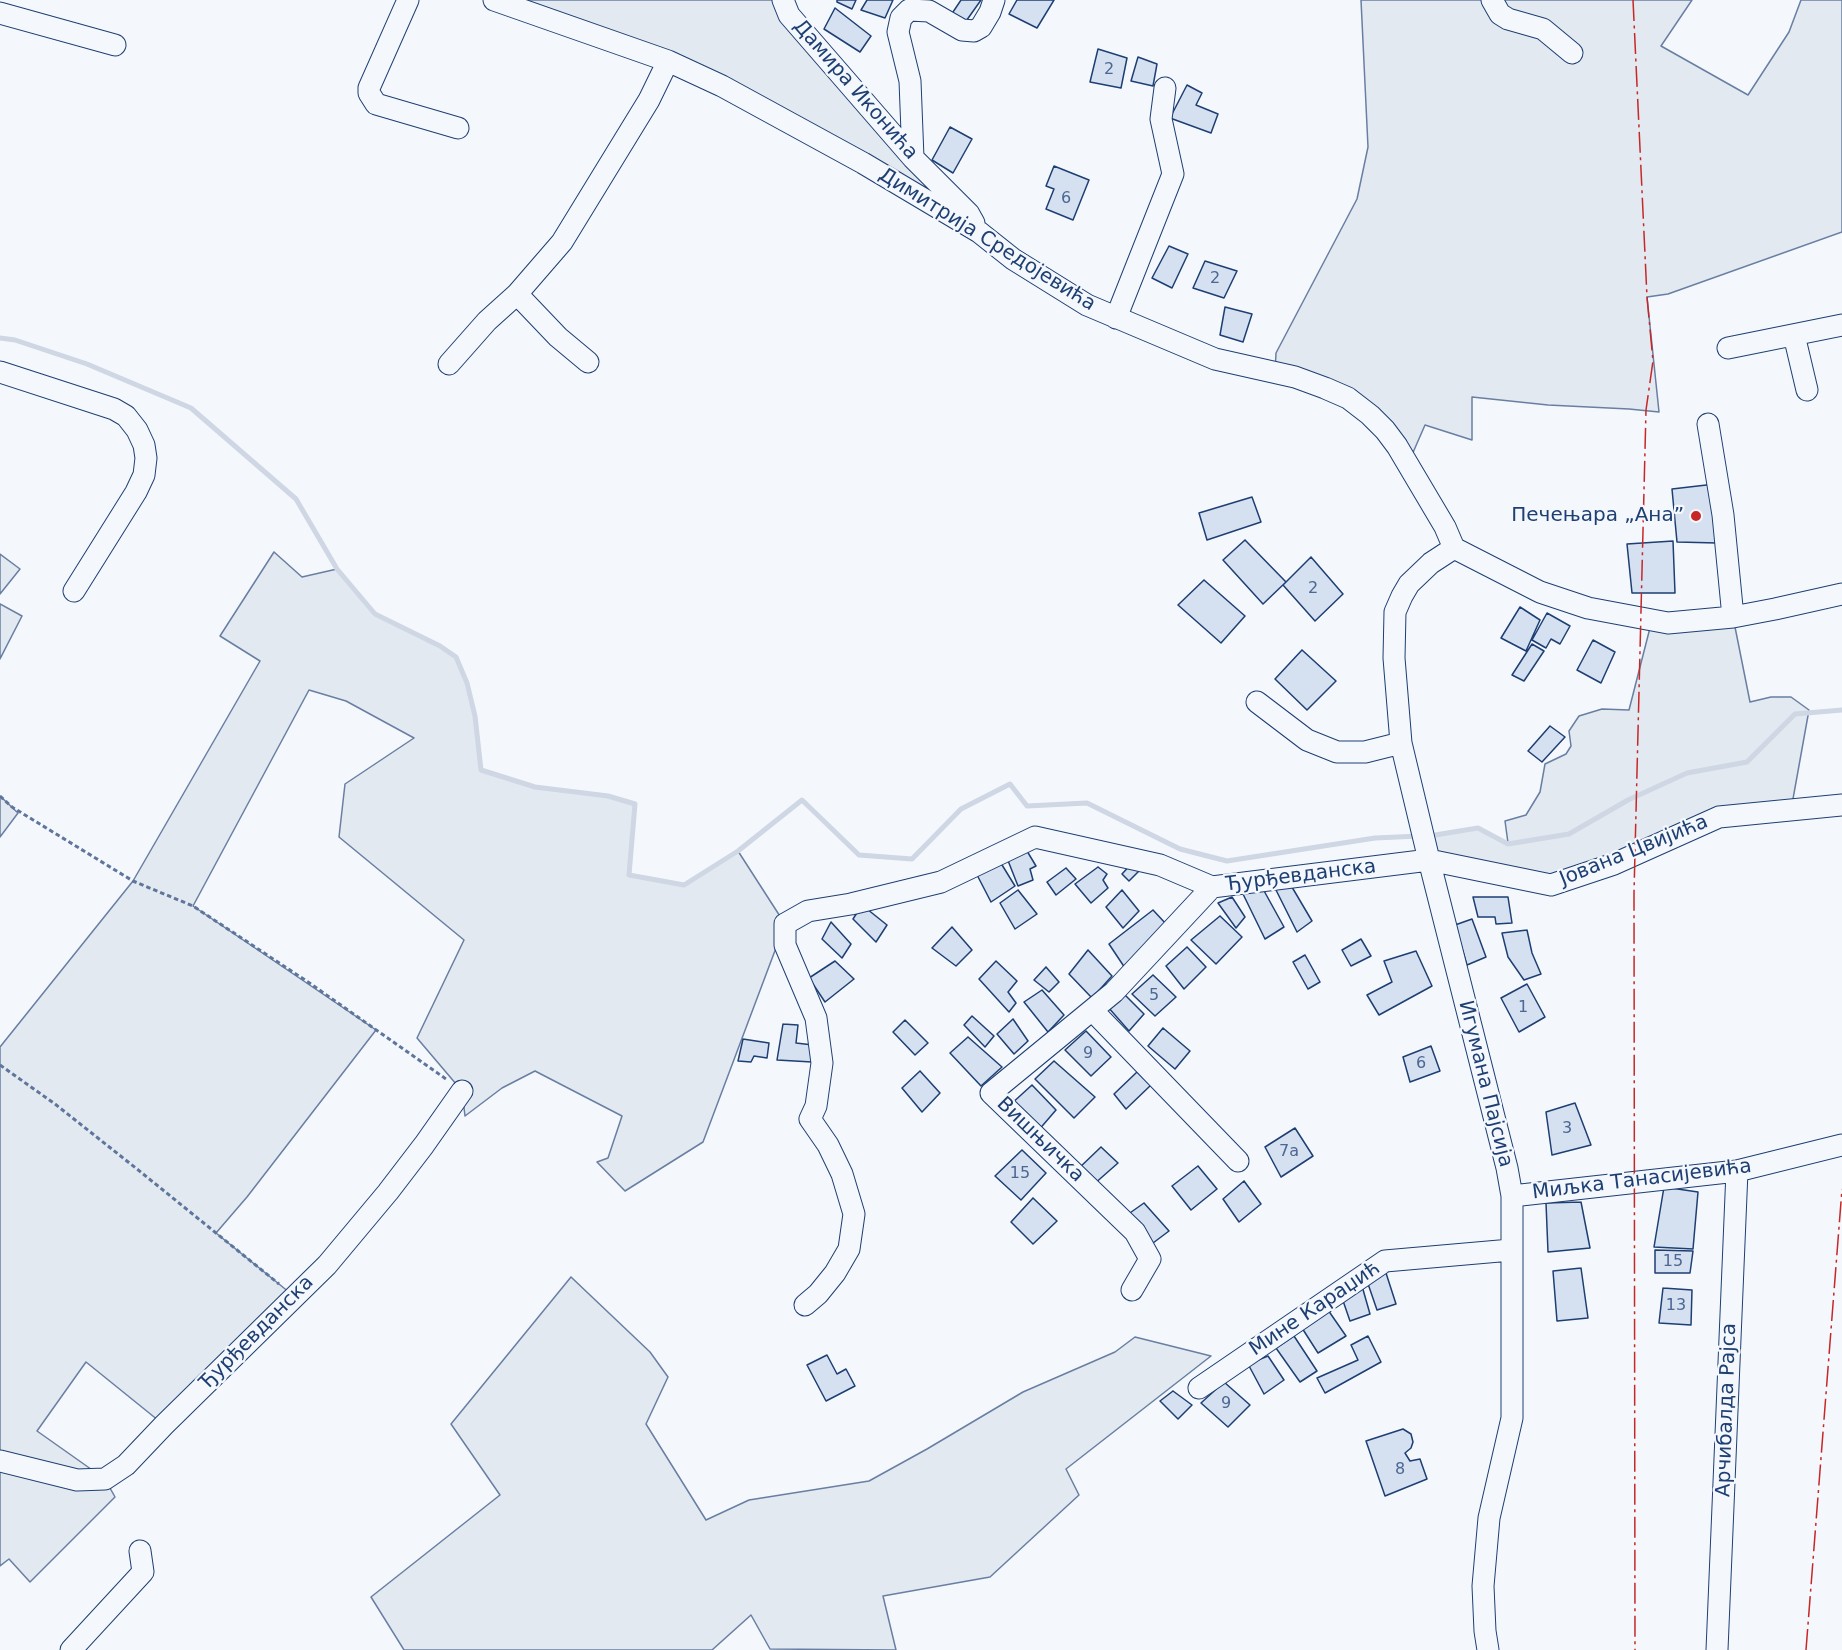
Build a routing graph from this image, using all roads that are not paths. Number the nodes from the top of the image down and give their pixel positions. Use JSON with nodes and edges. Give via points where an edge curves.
{"nodes":[{"id":1,"x":408,"y":0,"type":"edge"},
{"id":2,"x":494,"y":0,"type":"edge"},
{"id":3,"x":783,"y":0,"type":"edge"},
{"id":4,"x":994,"y":0,"type":"edge"},
{"id":5,"x":1492,"y":0,"type":"edge"},
{"id":6,"x":0,"y":13,"type":"edge"},
{"id":7,"x":116,"y":45,"type":"dead end"},
{"id":8,"x":1572,"y":53,"type":"dead end"},
{"id":9,"x":668,"y":61,"type":"junction"},
{"id":10,"x":1165,"y":88,"type":"dead end"},
{"id":11,"x":458,"y":128,"type":"dead end"},
{"id":12,"x":913,"y":158,"type":"junction"},
{"id":13,"x":979,"y":232,"type":"junction"},
{"id":14,"x":518,"y":294,"type":"junction"},
{"id":15,"x":1116,"y":318,"type":"junction"},
{"id":16,"x":1842,"y":325,"type":"edge"},
{"id":17,"x":1794,"y":335,"type":"junction"},
{"id":18,"x":1728,"y":348,"type":"dead end"},
{"id":19,"x":588,"y":362,"type":"dead end"},
{"id":20,"x":448,"y":364,"type":"dead end"},
{"id":21,"x":0,"y":372,"type":"edge"},
{"id":22,"x":1807,"y":390,"type":"dead end"},
{"id":23,"x":1708,"y":424,"type":"dead end"},
{"id":24,"x":1454,"y":548,"type":"junction"},
{"id":25,"x":74,"y":591,"type":"dead end"},
{"id":26,"x":1842,"y":594,"type":"edge"},
{"id":27,"x":1733,"y":617,"type":"junction"},
{"id":28,"x":1257,"y":702,"type":"dead end"},
{"id":29,"x":1401,"y":743,"type":"junction"},
{"id":30,"x":1842,"y":805,"type":"edge"},
{"id":31,"x":1429,"y":860,"type":"junction"},
{"id":32,"x":1212,"y":887,"type":"junction"},
{"id":33,"x":1092,"y":1010,"type":"junction"},
{"id":34,"x":462,"y":1091,"type":"road end"},
{"id":35,"x":1842,"y":1145,"type":"edge"},
{"id":36,"x":1238,"y":1161,"type":"dead end"},
{"id":37,"x":1737,"y":1171,"type":"junction"},
{"id":38,"x":1512,"y":1196,"type":"junction"},
{"id":39,"x":1511,"y":1250,"type":"junction"},
{"id":40,"x":1132,"y":1290,"type":"dead end"},
{"id":41,"x":805,"y":1305,"type":"dead end"},
{"id":42,"x":1199,"y":1388,"type":"dead end"},
{"id":43,"x":0,"y":1461,"type":"edge"},
{"id":44,"x":140,"y":1551,"type":"dead end"},
{"id":45,"x":71,"y":1650,"type":"edge"},
{"id":46,"x":1488,"y":1650,"type":"edge"},
{"id":47,"x":1717,"y":1650,"type":"edge"}],
"edges":[{"from":1,"to":11,"type":"street","via":[[369,93],[376,104]]},
{"from":2,"to":9,"type":"street","name":"Димитрија Средојевића"},
{"from":3,"to":12,"type":"street","name":"Дамира Иконића","via":[[789,15]]},
{"from":4,"to":12,"type":"street","via":[[981,27],[974,31],[962,30],[929,11],[909,10],[901,18],[898,32],[910,81]]},
{"from":5,"to":8,"type":"street","via":[[1500,14],[1543,29]]},
{"from":6,"to":7,"type":"street"},
{"from":9,"to":13,"type":"street","name":"Димитрија Средојевића","via":[[833,147]]},
{"from":9,"to":14,"type":"street","via":[[650,100],[582,212]]},
{"from":10,"to":15,"type":"street","via":[[1161,119],[1173,174]]},
{"from":12,"to":13,"type":"street","name":"Дамира Иконића","via":[[969,214]]},
{"from":13,"to":15,"type":"street","name":"Димитрија Средојевића","via":[[1013,259],[1087,305]]},
{"from":14,"to":19,"type":"street"},
{"from":14,"to":20,"type":"street"},
{"from":15,"to":24,"type":"street","name":"Димитрија Средојевића","via":[[1215,359],[1295,377],[1348,398],[1370,415],[1397,446]]},
{"from":16,"to":17,"type":"street"},
{"from":17,"to":18,"type":"street"},
{"from":17,"to":22,"type":"street"},
{"from":21,"to":25,"type":"street","via":[[114,409],[126,416],[144,445],[145,467],[136,492]]},
{"from":23,"to":27,"type":"street","via":[[1723,515]]},
{"from":24,"to":27,"type":"street","via":[[1540,592],[1588,608],[1668,622]]},
{"from":24,"to":29,"type":"street","name":"Игумана Пајсија","via":[[1409,584],[1395,612],[1394,658]]},
{"from":26,"to":27,"type":"street"},
{"from":28,"to":29,"type":"street","via":[[1307,740],[1337,752],[1365,752]]},
{"from":29,"to":31,"type":"street","name":"Игумана Пајсија"},
{"from":30,"to":31,"type":"street","name":"Јована Цвијића","via":[[1719,817],[1614,864],[1551,885]]},
{"from":31,"to":32,"type":"street","name":"Ђурђевданска"},
{"from":31,"to":38,"type":"street","name":"Игумана Пајсија"},
{"from":32,"to":33,"type":"street","name":"Вишњичка","via":[[1114,992]]},
{"from":32,"to":41,"type":"street","name":"Ђурђевданска","via":[[1161,865],[1035,837],[941,882],[808,911],[785,924],[785,945],[816,1018],[822,1063],[816,1106],[810,1119],[842,1174],[854,1214],[849,1249],[835,1273]]},
{"from":33,"to":36,"type":"street"},
{"from":33,"to":40,"type":"street","name":"Вишњичка","via":[[992,1093],[1135,1232],[1150,1259]]},
{"from":34,"to":43,"type":"street","name":"Ђурђевданска","via":[[388,1192],[327,1265],[126,1466],[105,1479],[77,1480]]},
{"from":35,"to":37,"type":"street","name":"Миљка Танасијевића"},
{"from":37,"to":38,"type":"street","name":"Миљка Танасијевића"},
{"from":37,"to":47,"type":"street","name":"Арчибалда Рајса"},
{"from":38,"to":39,"type":"street","name":"Игумана Пајсија"},
{"from":39,"to":42,"type":"street","name":"Мине Караџић","via":[[1385,1261]]},
{"from":39,"to":46,"type":"street","name":"Игумана Пајсија","via":[[1512,1418],[1489,1518],[1483,1586]]},
{"from":44,"to":45,"type":"street","via":[[142,1572]]}]}
